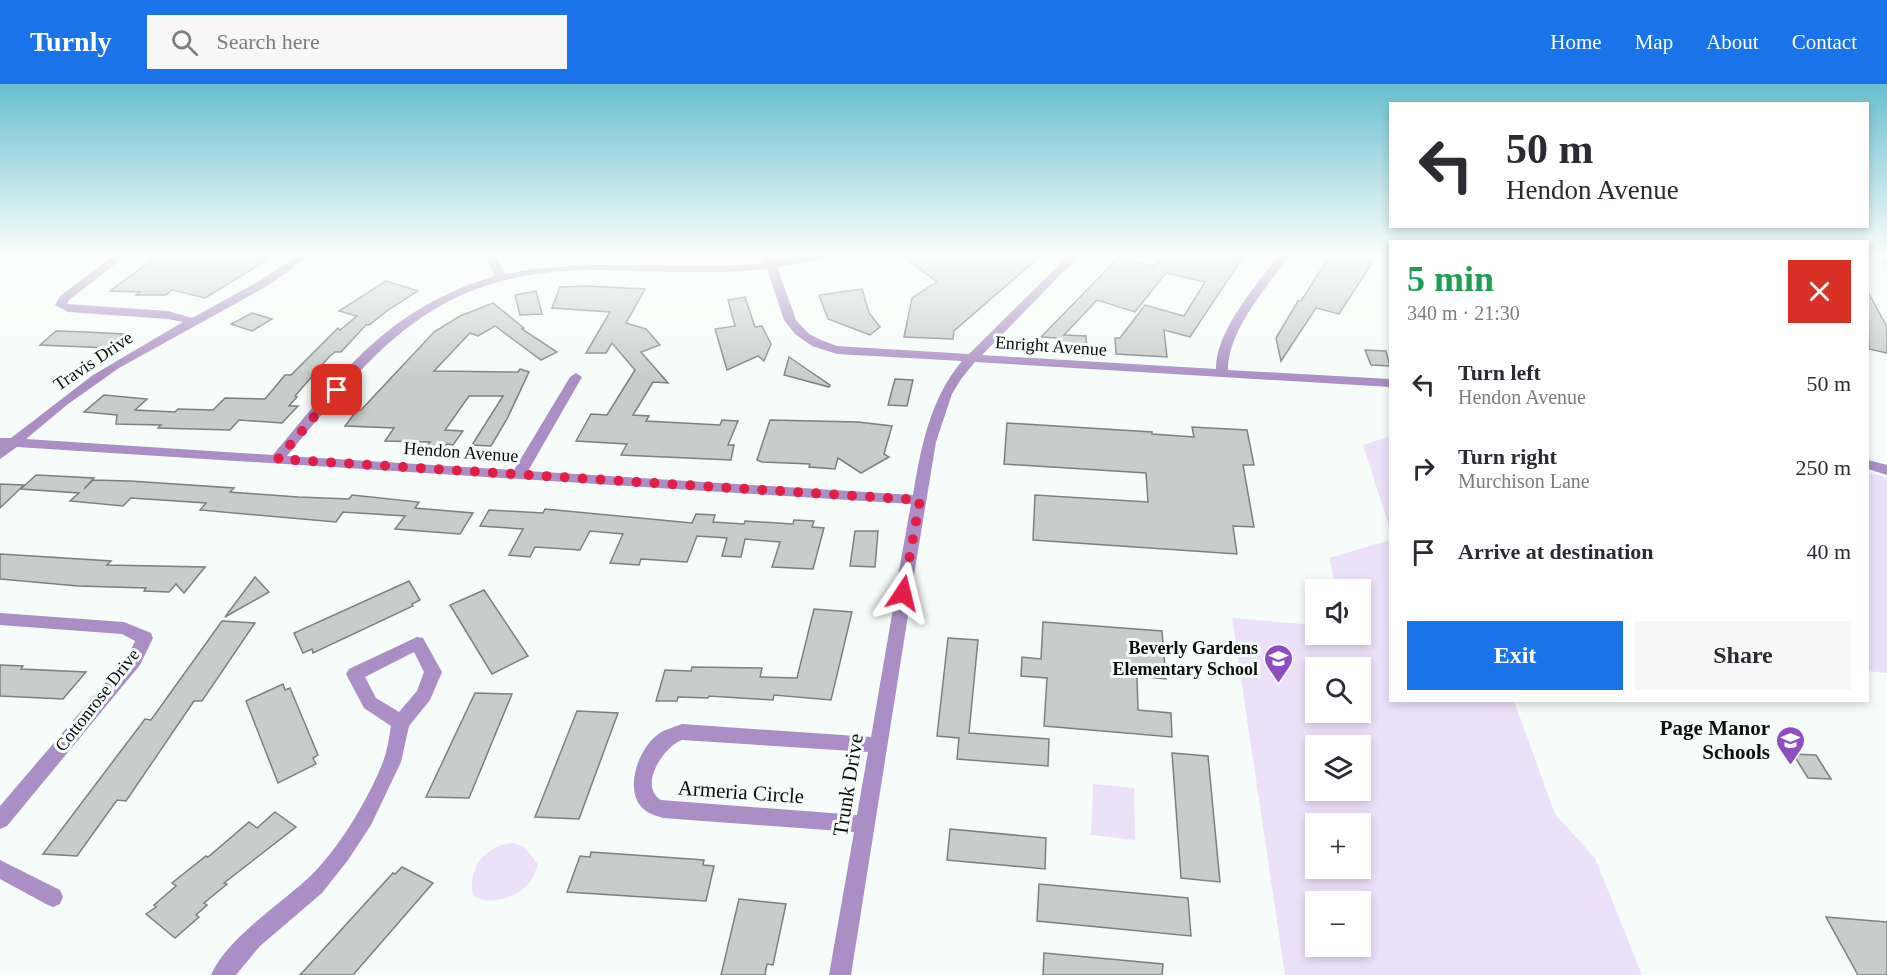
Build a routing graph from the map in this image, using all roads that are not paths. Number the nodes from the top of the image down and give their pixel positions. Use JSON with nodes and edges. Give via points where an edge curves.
{"nodes":[{"id":1,"x":67,"y":296,"type":"edge"},
{"id":2,"x":241,"y":296,"type":"edge"},
{"id":3,"x":452,"y":296,"type":"edge"},
{"id":4,"x":781,"y":296,"type":"edge"},
{"id":5,"x":1034,"y":296,"type":"edge"},
{"id":6,"x":1256,"y":296,"type":"edge"},
{"id":7,"x":192,"y":321,"type":"junction"},
{"id":8,"x":971,"y":359,"type":"junction"},
{"id":9,"x":1222,"y":373,"type":"junction"},
{"id":10,"x":576,"y":377,"type":"dead end"},
{"id":11,"x":1389,"y":383,"type":"edge"},
{"id":12,"x":7,"y":443,"type":"edge"},
{"id":13,"x":0,"y":454,"type":"edge"},
{"id":14,"x":278,"y":459,"type":"junction"},
{"id":15,"x":1869,"y":465,"type":"edge"},
{"id":16,"x":1887,"y":470,"type":"edge"},
{"id":17,"x":518,"y":475,"type":"junction"},
{"id":18,"x":920,"y":500,"type":"junction"},
{"id":19,"x":0,"y":619,"type":"edge"},
{"id":20,"x":401,"y":723,"type":"junction"},
{"id":21,"x":878,"y":745,"type":"junction"},
{"id":22,"x":0,"y":820,"type":"edge"},
{"id":23,"x":865,"y":824,"type":"junction"},
{"id":24,"x":0,"y":869,"type":"edge"},
{"id":25,"x":53,"y":897,"type":"dead end"},
{"id":26,"x":222,"y":975,"type":"edge"},
{"id":27,"x":840,"y":975,"type":"edge"}],
"edges":[{"from":1,"to":7,"type":"street","via":[[61,305],[68,309],[168,315]]},
{"from":2,"to":7,"type":"street","name":"Travis Drive"},
{"from":3,"to":14,"type":"street","via":[[399,326],[377,346]]},
{"from":4,"to":8,"type":"street","name":"Enright Avenue","via":[[790,320],[819,346],[857,353]]},
{"from":5,"to":8,"type":"street","name":"Trunk Drive"},
{"from":6,"to":9,"type":"street","via":[[1229,335],[1222,355]]},
{"from":7,"to":12,"type":"street","name":"Travis Drive","via":[[102,373]]},
{"from":8,"to":9,"type":"street","name":"Enright Avenue"},
{"from":8,"to":18,"type":"street","name":"Trunk Drive","via":[[946,394],[929,442]]},
{"from":9,"to":11,"type":"street","name":"Enright Avenue"},
{"from":10,"to":17,"type":"street"},
{"from":12,"to":13,"type":"street","name":"Travis Drive"},
{"from":12,"to":14,"type":"street","name":"Hendon Avenue"},
{"from":14,"to":17,"type":"street","name":"Hendon Avenue"},
{"from":15,"to":16,"type":"street"},
{"from":17,"to":18,"type":"street","name":"Hendon Avenue"},
{"from":18,"to":21,"type":"street","name":"Trunk Drive"},
{"from":19,"to":22,"type":"street","name":"Cottonrose Drive","via":[[124,628],[145,638],[135,660]]},
{"from":20,"to":20,"type":"street","via":[[424,695],[433,672],[417,643],[355,674],[370,703]]},
{"from":20,"to":26,"type":"street","via":[[392,762],[364,819],[341,854],[315,886],[253,939]]},
{"from":21,"to":23,"type":"street","name":"Trunk Drive"},
{"from":21,"to":23,"type":"street","name":"Armeria Circle","via":[[682,732],[665,739],[652,753],[645,770],[644,791],[651,804],[663,810]]},
{"from":23,"to":27,"type":"street","name":"Trunk Drive"},
{"from":24,"to":25,"type":"street"}]}
